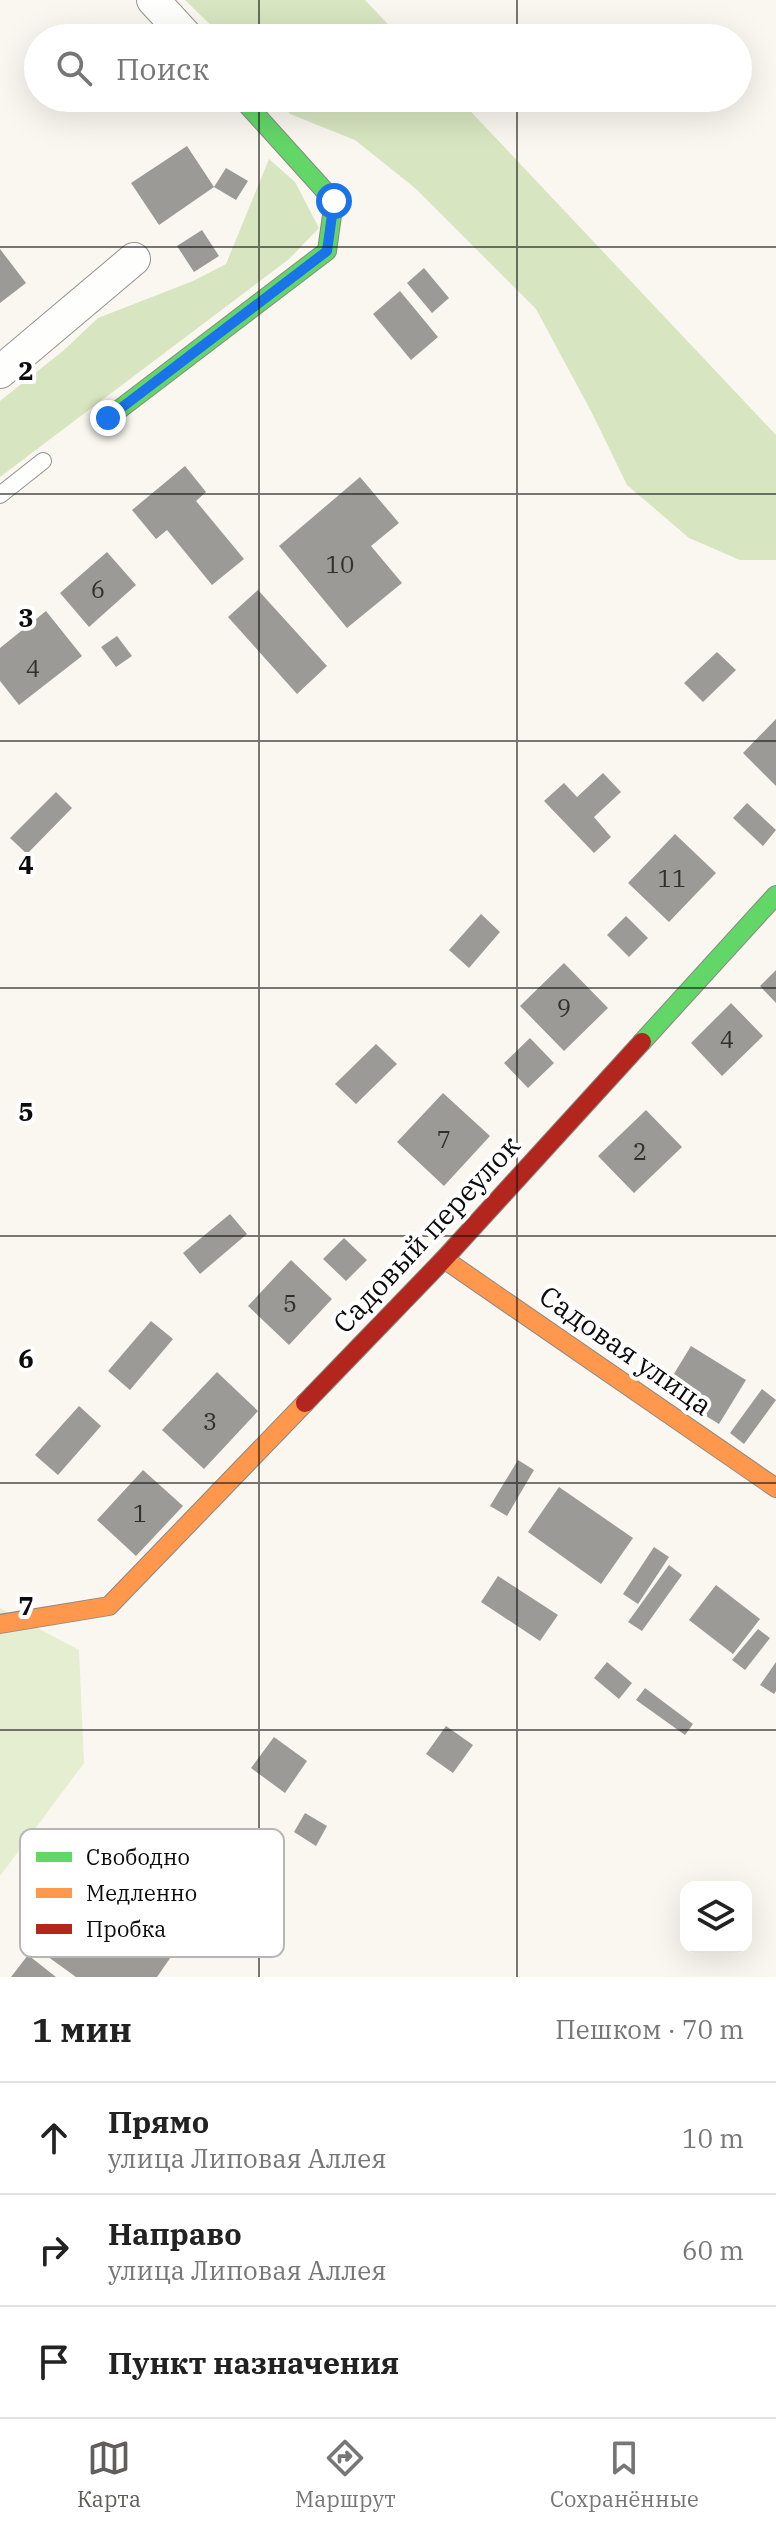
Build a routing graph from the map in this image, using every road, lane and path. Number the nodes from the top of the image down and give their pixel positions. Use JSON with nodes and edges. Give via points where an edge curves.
{"nodes":[{"id":1,"x":153,"y":0,"type":"edge"},
{"id":2,"x":175,"y":24,"type":"edge"},
{"id":3,"x":254,"y":112,"type":"edge"},
{"id":4,"x":134,"y":259,"type":"dead end"},
{"id":5,"x":0,"y":372,"type":"edge"},
{"id":6,"x":108,"y":418,"type":"dead end"},
{"id":7,"x":43,"y":461,"type":"dead end"},
{"id":8,"x":0,"y":495,"type":"edge"},
{"id":9,"x":776,"y":895,"type":"edge"},
{"id":10,"x":444,"y":1259,"type":"junction"},
{"id":11,"x":776,"y":1488,"type":"edge"},
{"id":12,"x":0,"y":1624,"type":"edge"}],
"edges":[{"from":1,"to":2,"type":"street"},
{"from":3,"to":6,"type":"street","via":[[334,201],[327,251]]},
{"from":4,"to":5,"type":"street"},
{"from":7,"to":8,"type":"lane"},
{"from":9,"to":10,"type":"street","name":"Садовый переулок"},
{"from":10,"to":11,"type":"street","name":"Садовая улица"},
{"from":10,"to":12,"type":"street","name":"Садовый переулок","via":[[109,1606]]}]}
